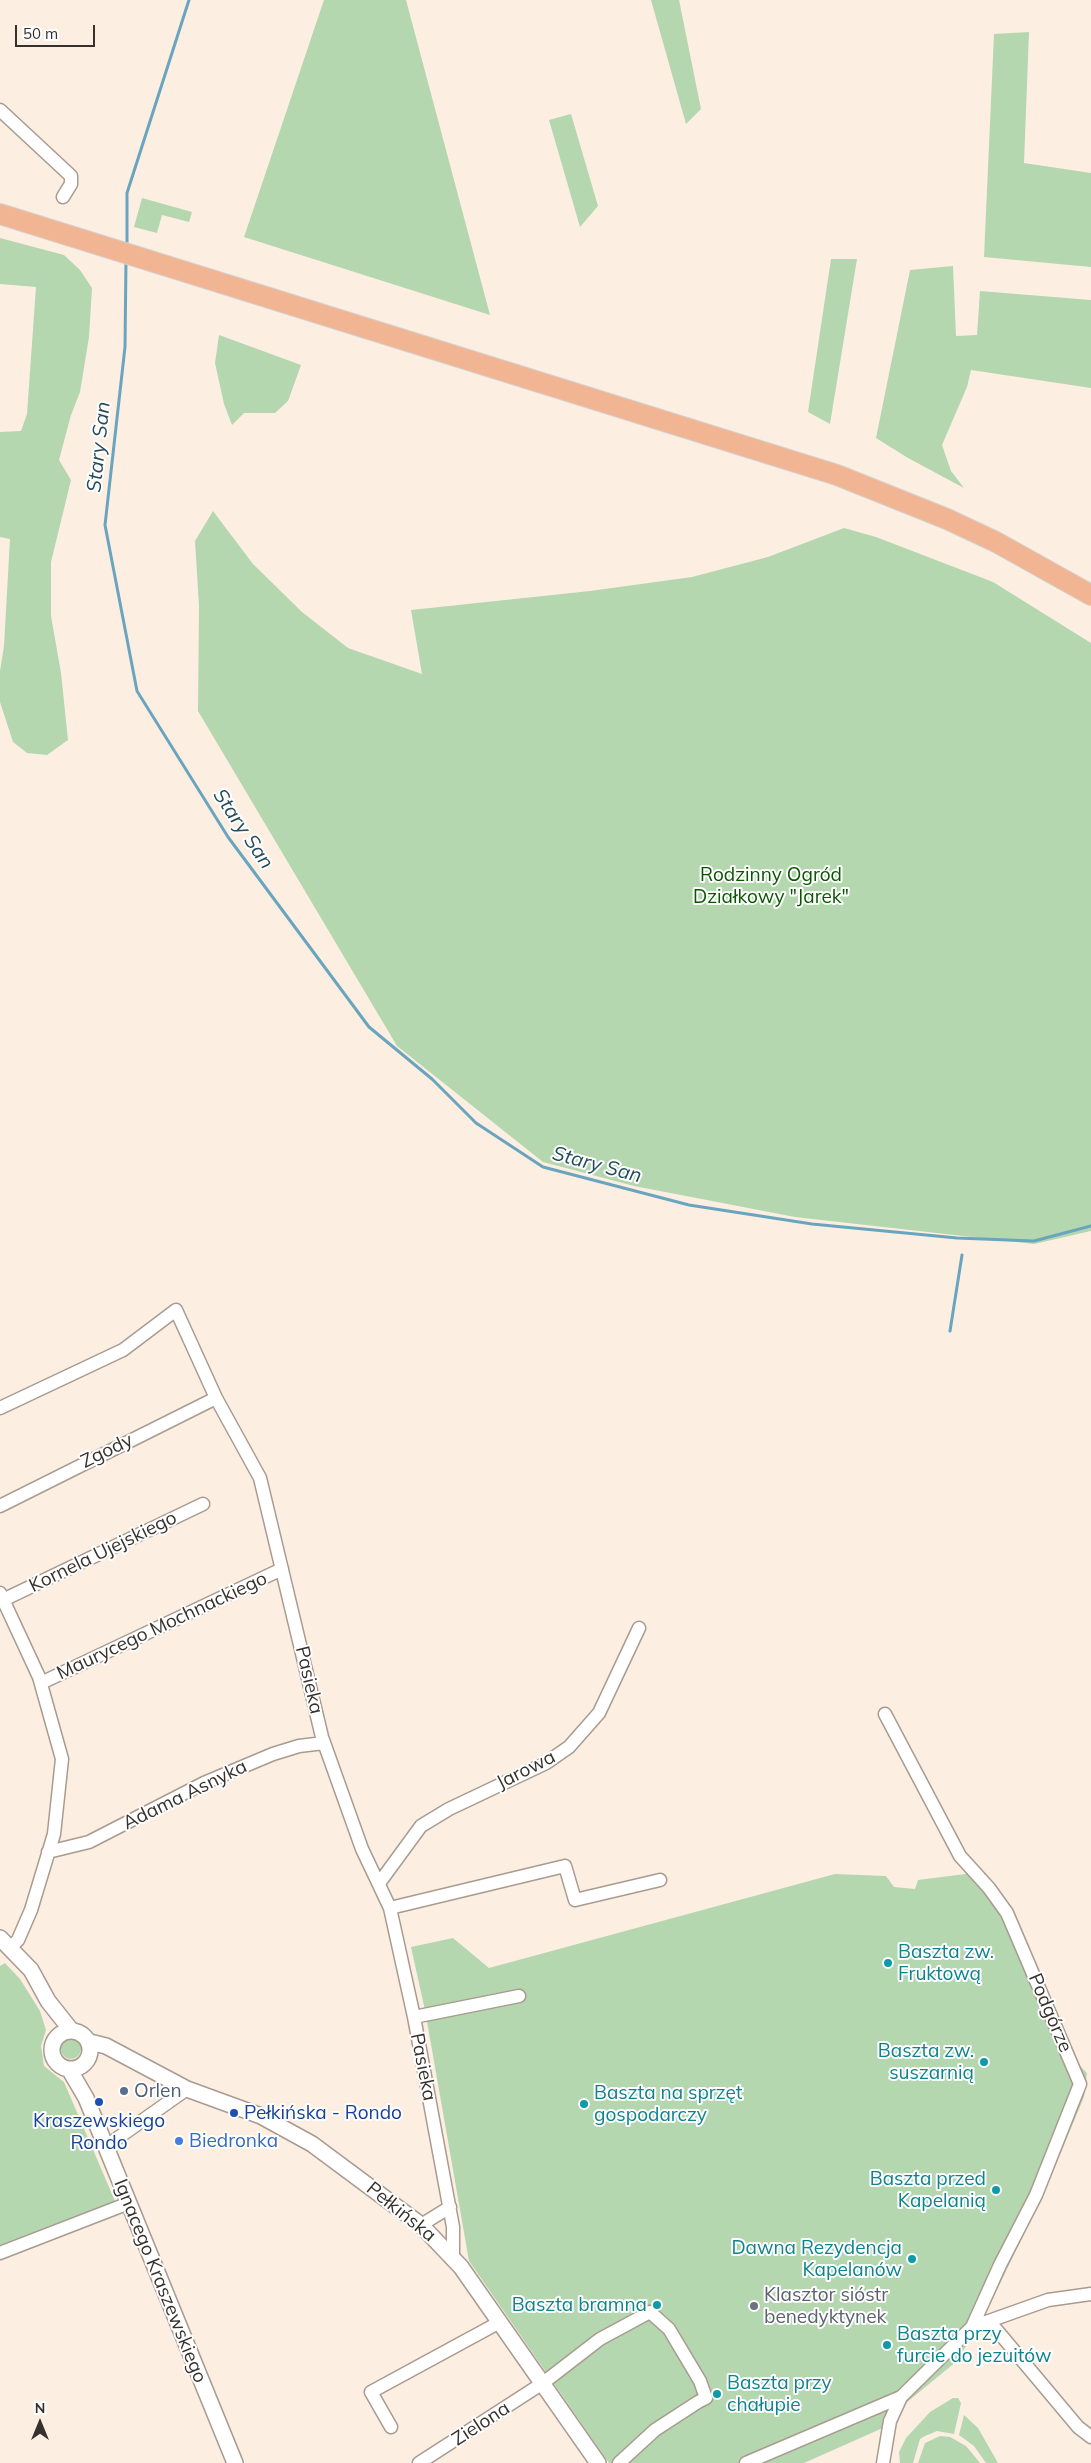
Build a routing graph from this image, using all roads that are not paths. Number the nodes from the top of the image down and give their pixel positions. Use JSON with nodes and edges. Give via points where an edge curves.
{"nodes":[{"id":1,"x":0,"y":110,"type":"edge"},
{"id":2,"x":63,"y":196,"type":"dead end"},
{"id":3,"x":0,"y":214,"type":"edge"},
{"id":4,"x":1091,"y":595,"type":"edge"},
{"id":5,"x":216,"y":1398,"type":"junction"},
{"id":6,"x":0,"y":1408,"type":"edge"},
{"id":7,"x":203,"y":1504,"type":"dead end"},
{"id":8,"x":0,"y":1506,"type":"edge"},
{"id":9,"x":282,"y":1570,"type":"junction"},
{"id":10,"x":2,"y":1597,"type":"edge"},
{"id":11,"x":639,"y":1628,"type":"dead end"},
{"id":12,"x":41,"y":1683,"type":"junction"},
{"id":13,"x":885,"y":1714,"type":"dead end"},
{"id":14,"x":324,"y":1743,"type":"junction"},
{"id":15,"x":48,"y":1852,"type":"junction"},
{"id":16,"x":660,"y":1880,"type":"dead end"},
{"id":17,"x":380,"y":1882,"type":"junction"},
{"id":18,"x":390,"y":1908,"type":"junction"},
{"id":19,"x":5,"y":1943,"type":"edge"},
{"id":20,"x":519,"y":1996,"type":"dead end"},
{"id":21,"x":414,"y":2017,"type":"junction"},
{"id":22,"x":64,"y":2033,"type":"junction"},
{"id":23,"x":82,"y":2059,"type":"junction"},
{"id":24,"x":1085,"y":2086,"type":"edge"},
{"id":25,"x":186,"y":2089,"type":"junction"},
{"id":26,"x":105,"y":2147,"type":"junction"},
{"id":27,"x":129,"y":2203,"type":"junction"},
{"id":28,"x":450,"y":2207,"type":"junction"},
{"id":29,"x":422,"y":2225,"type":"junction"},
{"id":30,"x":0,"y":2253,"type":"edge"},
{"id":31,"x":453,"y":2258,"type":"junction"},
{"id":32,"x":1091,"y":2294,"type":"edge"},
{"id":33,"x":500,"y":2322,"type":"junction"},
{"id":34,"x":990,"y":2322,"type":"junction"},
{"id":35,"x":972,"y":2327,"type":"junction"},
{"id":36,"x":543,"y":2383,"type":"junction"},
{"id":37,"x":902,"y":2397,"type":"junction"},
{"id":38,"x":391,"y":2427,"type":"dead end"},
{"id":39,"x":1091,"y":2437,"type":"edge"},
{"id":40,"x":235,"y":2463,"type":"edge"},
{"id":41,"x":419,"y":2463,"type":"edge"},
{"id":42,"x":598,"y":2463,"type":"edge"},
{"id":43,"x":619,"y":2463,"type":"edge"},
{"id":44,"x":746,"y":2463,"type":"edge"},
{"id":45,"x":883,"y":2463,"type":"edge"}],
"edges":[{"from":1,"to":2,"type":"street","via":[[71,176],[71,184]]},
{"from":3,"to":4,"type":"main road","via":[[837,475],[947,519],[1004,546]]},
{"from":5,"to":6,"type":"street","name":"Pasieka","via":[[176,1310],[123,1350]]},
{"from":5,"to":8,"type":"street","name":"Zgody"},
{"from":5,"to":9,"type":"street","name":"Pasieka","via":[[260,1478]]},
{"from":7,"to":10,"type":"street","name":"Kornela Ujejskiego"},
{"from":9,"to":12,"type":"street","name":"Maurycego Mochnackiego"},
{"from":9,"to":14,"type":"street","name":"Pasieka"},
{"from":10,"to":12,"type":"street"},
{"from":11,"to":17,"type":"street","name":"Jarowa","via":[[599,1713],[569,1747],[546,1763],[449,1809],[421,1826]]},
{"from":12,"to":15,"type":"street","via":[[62,1759],[54,1834]]},
{"from":13,"to":24,"type":"street","name":"Podgórze","via":[[960,1856],[1007,1913]]},
{"from":14,"to":15,"type":"street","name":"Adama Asnyka","via":[[272,1754],[204,1783],[89,1842]]},
{"from":14,"to":17,"type":"street","name":"Pasieka","via":[[362,1850]]},
{"from":15,"to":19,"type":"street","via":[[31,1910],[18,1940]]},
{"from":16,"to":18,"type":"street","via":[[575,1900],[565,1866]]},
{"from":17,"to":18,"type":"street","name":"Pasieka"},
{"from":18,"to":21,"type":"street","name":"Pasieka"},
{"from":19,"to":22,"type":"street","via":[[31,1970]]},
{"from":20,"to":21,"type":"street"},
{"from":21,"to":28,"type":"street","name":"Pasieka"},
{"from":22,"to":23,"type":"street","via":[[83,2034]]},
{"from":22,"to":23,"type":"street","via":[[52,2046],[53,2057],[60,2066]]},
{"from":23,"to":25,"type":"street","name":"Pełkińska","via":[[106,2046]]},
{"from":23,"to":26,"type":"street","name":"Ignacego Kraszewskiego","via":[[86,2098]]},
{"from":24,"to":35,"type":"street","name":"Podgórze"},
{"from":25,"to":26,"type":"street"},
{"from":25,"to":29,"type":"street","name":"Pełkińska","via":[[261,2116],[312,2144]]},
{"from":26,"to":27,"type":"street","name":"Ignacego Kraszewskiego"},
{"from":27,"to":30,"type":"street"},
{"from":27,"to":40,"type":"street","name":"Ignacego Kraszewskiego"},
{"from":28,"to":29,"type":"street"},
{"from":28,"to":31,"type":"street","name":"Pasieka","via":[[454,2227]]},
{"from":29,"to":31,"type":"street","name":"Pełkińska"},
{"from":31,"to":33,"type":"street","name":"Pełkińska"},
{"from":32,"to":34,"type":"street","via":[[1048,2300]]},
{"from":33,"to":36,"type":"street","name":"Pełkińska"},
{"from":33,"to":38,"type":"street","via":[[371,2392]]},
{"from":34,"to":35,"type":"street"},
{"from":34,"to":39,"type":"street","via":[[1078,2427]]},
{"from":35,"to":37,"type":"street"},
{"from":36,"to":41,"type":"street","name":"Zielona"},
{"from":36,"to":42,"type":"street","name":"Pełkińska"},
{"from":36,"to":43,"type":"street","name":"Zielona","via":[[600,2339],[650,2312],[669,2329],[700,2381],[706,2398],[655,2430]]},
{"from":37,"to":44,"type":"street"},
{"from":37,"to":45,"type":"street","via":[[890,2421]]}]}
